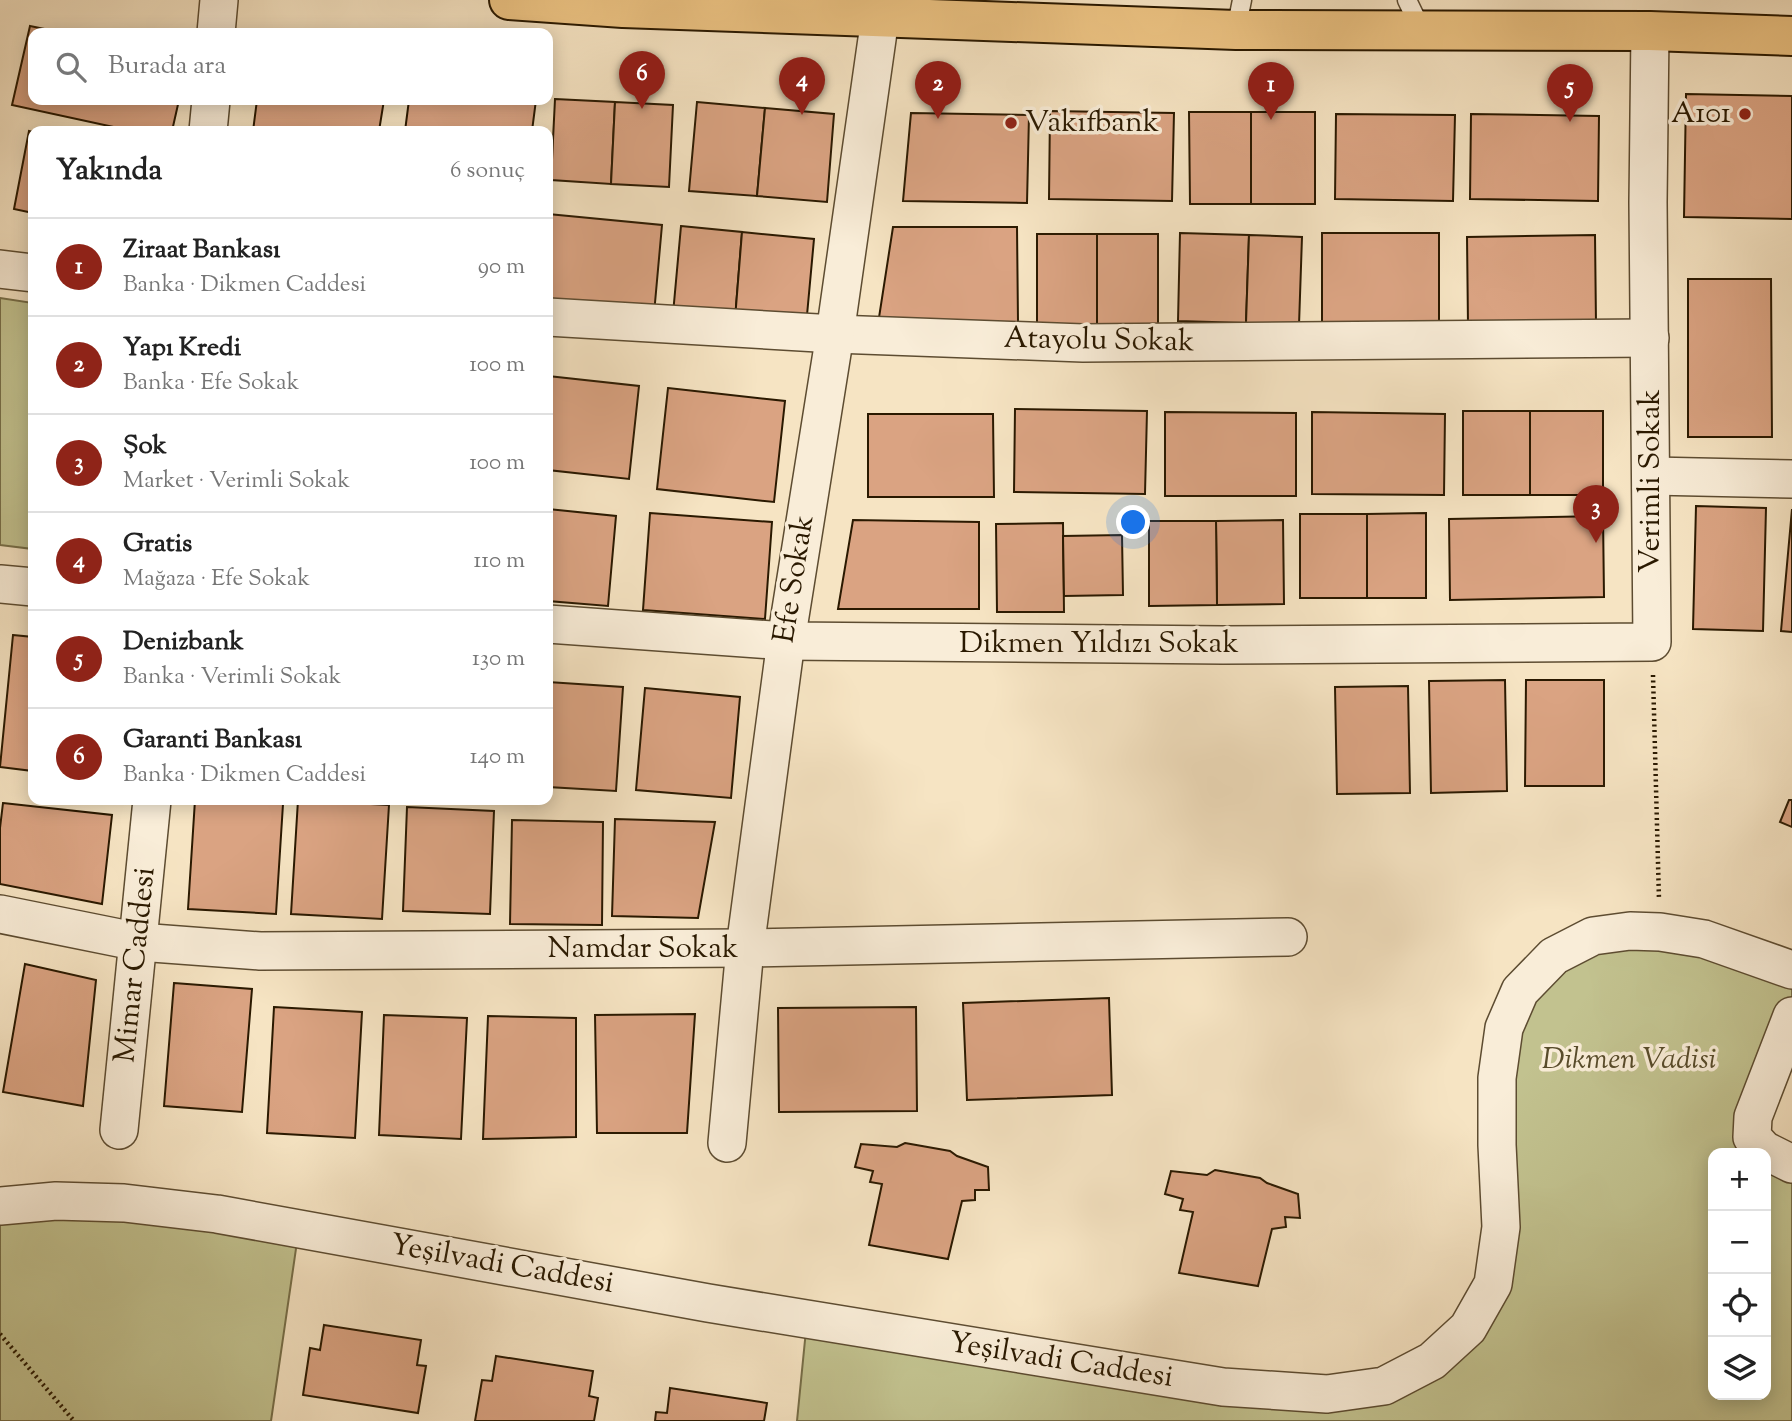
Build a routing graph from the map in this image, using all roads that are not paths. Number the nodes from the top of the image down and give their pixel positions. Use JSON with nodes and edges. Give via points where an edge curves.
{"nodes":[{"id":1,"x":219,"y":0,"type":"edge"},
{"id":2,"x":509,"y":0,"type":"edge"},
{"id":3,"x":968,"y":11,"type":"edge"},
{"id":4,"x":1239,"y":15,"type":"edge"},
{"id":5,"x":1414,"y":15,"type":"edge"},
{"id":6,"x":880,"y":18,"type":"junction"},
{"id":7,"x":216,"y":28,"type":"edge"},
{"id":8,"x":1650,"y":31,"type":"junction"},
{"id":9,"x":1792,"y":36,"type":"edge"},
{"id":10,"x":211,"y":105,"type":"edge"},
{"id":11,"x":208,"y":126,"type":"edge"},
{"id":12,"x":0,"y":269,"type":"edge"},
{"id":13,"x":28,"y":272,"type":"edge"},
{"id":14,"x":553,"y":317,"type":"edge"},
{"id":15,"x":835,"y":334,"type":"junction"},
{"id":16,"x":1650,"y":338,"type":"junction"},
{"id":17,"x":1651,"y":476,"type":"junction"},
{"id":18,"x":1792,"y":479,"type":"edge"},
{"id":19,"x":0,"y":584,"type":"edge"},
{"id":20,"x":28,"y":587,"type":"edge"},
{"id":21,"x":553,"y":624,"type":"edge"},
{"id":22,"x":786,"y":641,"type":"junction"},
{"id":23,"x":1652,"y":642,"type":"joint"},
{"id":24,"x":152,"y":805,"type":"edge"},
{"id":25,"x":0,"y":914,"type":"edge"},
{"id":26,"x":1289,"y":937,"type":"dead end"},
{"id":27,"x":139,"y":942,"type":"junction"},
{"id":28,"x":745,"y":948,"type":"junction"},
{"id":29,"x":1792,"y":970,"type":"edge"},
{"id":30,"x":1792,"y":1016,"type":"edge"},
{"id":31,"x":119,"y":1130,"type":"dead end"},
{"id":32,"x":727,"y":1143,"type":"dead end"},
{"id":33,"x":1792,"y":1164,"type":"edge"},
{"id":34,"x":0,"y":1206,"type":"edge"}],
"edges":[{"from":1,"to":7,"type":"street"},
{"from":2,"to":6,"type":"main road"},
{"from":3,"to":4,"type":"main road"},
{"from":3,"to":6,"type":"main road"},
{"from":4,"to":5,"type":"main road"},
{"from":5,"to":8,"type":"main road"},
{"from":6,"to":15,"type":"street","name":"Efe Sokak"},
{"from":8,"to":9,"type":"main road"},
{"from":8,"to":16,"type":"street","name":"Verimli Sokak"},
{"from":10,"to":11,"type":"street"},
{"from":12,"to":13,"type":"street"},
{"from":14,"to":15,"type":"street","name":"Atayolu Sokak"},
{"from":15,"to":16,"type":"street","name":"Atayolu Sokak","via":[[1083,343]]},
{"from":15,"to":22,"type":"street","name":"Efe Sokak"},
{"from":16,"to":17,"type":"street","name":"Verimli Sokak"},
{"from":17,"to":18,"type":"street"},
{"from":17,"to":23,"type":"street","name":"Verimli Sokak"},
{"from":19,"to":20,"type":"street"},
{"from":21,"to":22,"type":"street","name":"Dikmen Yıldızı Sokak"},
{"from":22,"to":23,"type":"street","name":"Dikmen Yıldızı Sokak"},
{"from":22,"to":28,"type":"street","name":"Efe Sokak"},
{"from":24,"to":27,"type":"street","name":"Mimar Caddesi"},
{"from":25,"to":27,"type":"street","name":"Namdar Sokak"},
{"from":26,"to":28,"type":"street","name":"Namdar Sokak"},
{"from":27,"to":28,"type":"street","name":"Namdar Sokak","via":[[260,951]]},
{"from":27,"to":31,"type":"street","name":"Mimar Caddesi"},
{"from":28,"to":32,"type":"street","name":"Efe Sokak"},
{"from":29,"to":34,"type":"street","name":"Yeşilvadi Caddesi","via":[[1704,939],[1660,932],[1593,936],[1554,956],[1520,991],[1504,1027],[1497,1077],[1501,1227],[1493,1284],[1468,1328],[1432,1361],[1384,1386],[1327,1394],[1223,1387],[708,1303],[217,1214],[124,1203],[56,1201]]},
{"from":30,"to":33,"type":"street","via":[[1753,1117],[1752,1137],[1764,1150]]}]}
